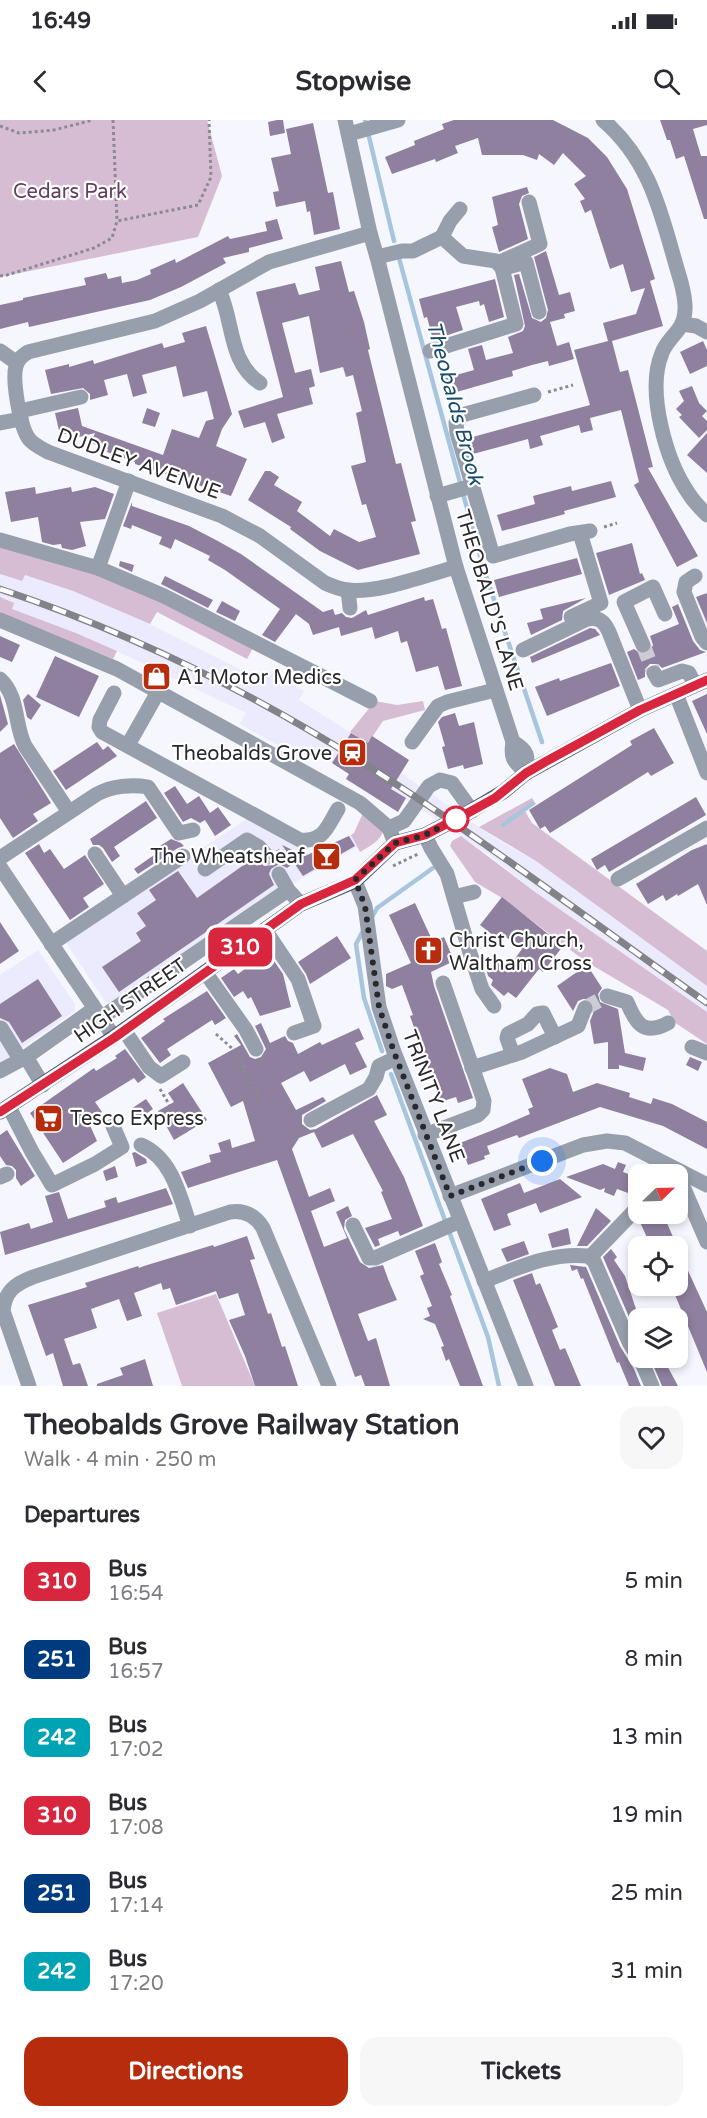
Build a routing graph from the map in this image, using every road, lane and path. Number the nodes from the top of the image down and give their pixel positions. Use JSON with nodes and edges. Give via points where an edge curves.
{"nodes":[{"id":1,"x":93,"y":120,"type":"edge"},
{"id":2,"x":113,"y":120,"type":"edge"},
{"id":3,"x":209,"y":120,"type":"edge"},
{"id":4,"x":398,"y":120,"type":"edge"},
{"id":5,"x":603,"y":120,"type":"edge"},
{"id":6,"x":0,"y":126,"type":"edge"},
{"id":7,"x":347,"y":127,"type":"edge"},
{"id":8,"x":529,"y":202,"type":"dead end"},
{"id":9,"x":460,"y":209,"type":"dead end"},
{"id":10,"x":117,"y":221,"type":"junction"},
{"id":11,"x":370,"y":233,"type":"junction"},
{"id":12,"x":442,"y":237,"type":"junction"},
{"id":13,"x":391,"y":254,"type":"junction"},
{"id":14,"x":499,"y":264,"type":"junction"},
{"id":15,"x":0,"y":276,"type":"edge"},
{"id":16,"x":219,"y":290,"type":"junction"},
{"id":17,"x":539,"y":312,"type":"dead end"},
{"id":18,"x":682,"y":324,"type":"junction"},
{"id":19,"x":707,"y":332,"type":"edge"},
{"id":20,"x":0,"y":351,"type":"edge"},
{"id":21,"x":430,"y":351,"type":"dead end"},
{"id":22,"x":17,"y":363,"type":"junction"},
{"id":23,"x":260,"y":383,"type":"dead end"},
{"id":24,"x":573,"y":385,"type":"dead end"},
{"id":25,"x":534,"y":395,"type":"joint"},
{"id":26,"x":81,"y":397,"type":"dead end"},
{"id":27,"x":21,"y":415,"type":"junction"},
{"id":28,"x":0,"y":423,"type":"edge"},
{"id":29,"x":129,"y":481,"type":"junction"},
{"id":30,"x":464,"y":488,"type":"junction"},
{"id":31,"x":437,"y":496,"type":"junction"},
{"id":32,"x":707,"y":515,"type":"edge"},
{"id":33,"x":0,"y":540,"type":"edge"},
{"id":34,"x":456,"y":567,"type":"junction"},
{"id":35,"x":98,"y":568,"type":"junction"},
{"id":36,"x":695,"y":576,"type":"dead end"},
{"id":37,"x":348,"y":591,"type":"junction"},
{"id":38,"x":619,"y":594,"type":"dead end"},
{"id":39,"x":601,"y":603,"type":"junction"},
{"id":40,"x":350,"y":608,"type":"dead end"},
{"id":41,"x":665,"y":614,"type":"dead end"},
{"id":42,"x":0,"y":620,"type":"edge"},
{"id":43,"x":531,"y":637,"type":"dead end"},
{"id":44,"x":707,"y":643,"type":"edge"},
{"id":45,"x":643,"y":645,"type":"tunnel mouth"},
{"id":46,"x":523,"y":650,"type":"dead end"},
{"id":47,"x":654,"y":673,"type":"dead end"},
{"id":48,"x":0,"y":679,"type":"edge"},
{"id":49,"x":701,"y":682,"type":"edge"},
{"id":50,"x":495,"y":690,"type":"junction"},
{"id":51,"x":158,"y":692,"type":"junction"},
{"id":52,"x":114,"y":693,"type":"dead end"},
{"id":53,"x":676,"y":694,"type":"junction"},
{"id":54,"x":370,"y":701,"type":"dead end"},
{"id":55,"x":640,"y":710,"type":"junction"},
{"id":56,"x":412,"y":742,"type":"dead end"},
{"id":57,"x":128,"y":745,"type":"junction"},
{"id":58,"x":352,"y":760,"type":"dead end"},
{"id":59,"x":705,"y":763,"type":"edge"},
{"id":60,"x":351,"y":770,"type":"dead end"},
{"id":61,"x":526,"y":773,"type":"junction"},
{"id":62,"x":338,"y":809,"type":"dead end"},
{"id":63,"x":472,"y":811,"type":"junction"},
{"id":64,"x":69,"y":812,"type":"junction"},
{"id":65,"x":389,"y":828,"type":"junction"},
{"id":66,"x":707,"y":828,"type":"edge"},
{"id":67,"x":192,"y":830,"type":"dead end"},
{"id":68,"x":425,"y":835,"type":"junction"},
{"id":69,"x":395,"y":843,"type":"junction"},
{"id":70,"x":423,"y":852,"type":"dead end"},
{"id":71,"x":95,"y":854,"type":"dead end"},
{"id":72,"x":183,"y":856,"type":"dead end"},
{"id":73,"x":268,"y":857,"type":"dead end"},
{"id":74,"x":0,"y":858,"type":"edge"},
{"id":75,"x":0,"y":867,"type":"edge"},
{"id":76,"x":205,"y":869,"type":"dead end"},
{"id":77,"x":389,"y":870,"type":"dead end"},
{"id":78,"x":279,"y":874,"type":"dead end"},
{"id":79,"x":618,"y":879,"type":"dead end"},
{"id":80,"x":355,"y":880,"type":"junction"},
{"id":81,"x":288,"y":890,"type":"junction"},
{"id":82,"x":474,"y":892,"type":"dead end"},
{"id":83,"x":123,"y":896,"type":"junction"},
{"id":84,"x":454,"y":897,"type":"junction"},
{"id":85,"x":301,"y":904,"type":"junction"},
{"id":86,"x":265,"y":930,"type":"junction"},
{"id":87,"x":51,"y":944,"type":"junction"},
{"id":88,"x":205,"y":972,"type":"junction"},
{"id":89,"x":443,"y":983,"type":"dead end"},
{"id":90,"x":607,"y":996,"type":"dead end"},
{"id":91,"x":494,"y":1006,"type":"dead end"},
{"id":92,"x":585,"y":1008,"type":"tunnel mouth"},
{"id":93,"x":98,"y":1013,"type":"junction"},
{"id":94,"x":668,"y":1023,"type":"dead end"},
{"id":95,"x":1,"y":1028,"type":"edge"},
{"id":96,"x":294,"y":1033,"type":"dead end"},
{"id":97,"x":119,"y":1034,"type":"junction"},
{"id":98,"x":216,"y":1034,"type":"dead end"},
{"id":99,"x":555,"y":1036,"type":"junction"},
{"id":100,"x":692,"y":1047,"type":"dead end"},
{"id":101,"x":256,"y":1049,"type":"dead end"},
{"id":102,"x":707,"y":1053,"type":"edge"},
{"id":103,"x":513,"y":1055,"type":"junction"},
{"id":104,"x":23,"y":1058,"type":"junction"},
{"id":105,"x":396,"y":1058,"type":"junction"},
{"id":106,"x":183,"y":1062,"type":"dead end"},
{"id":107,"x":472,"y":1068,"type":"junction"},
{"id":108,"x":0,"y":1071,"type":"edge"},
{"id":109,"x":161,"y":1076,"type":"junction"},
{"id":110,"x":43,"y":1085,"type":"junction"},
{"id":111,"x":262,"y":1101,"type":"dead end"},
{"id":112,"x":5,"y":1109,"type":"edge"},
{"id":113,"x":311,"y":1120,"type":"dead end"},
{"id":114,"x":113,"y":1126,"type":"dead end"},
{"id":115,"x":186,"y":1133,"type":"dead end"},
{"id":116,"x":425,"y":1135,"type":"junction"},
{"id":117,"x":141,"y":1145,"type":"dead end"},
{"id":118,"x":661,"y":1164,"type":"edge"},
{"id":119,"x":688,"y":1177,"type":"edge"},
{"id":120,"x":707,"y":1185,"type":"edge"},
{"id":121,"x":450,"y":1196,"type":"junction"},
{"id":122,"x":688,"y":1198,"type":"edge"},
{"id":123,"x":628,"y":1217,"type":"edge"},
{"id":124,"x":353,"y":1225,"type":"dead end"},
{"id":125,"x":451,"y":1225,"type":"junction"},
{"id":126,"x":190,"y":1226,"type":"junction"},
{"id":127,"x":707,"y":1242,"type":"edge"},
{"id":128,"x":590,"y":1257,"type":"junction"},
{"id":129,"x":484,"y":1281,"type":"junction"},
{"id":130,"x":29,"y":1386,"type":"edge"},
{"id":131,"x":329,"y":1386,"type":"edge"},
{"id":132,"x":526,"y":1386,"type":"edge"},
{"id":133,"x":652,"y":1386,"type":"edge"}],
"edges":[{"from":1,"to":6,"type":"path","via":[[54,130],[19,132]]},
{"from":2,"to":10,"type":"path"},
{"from":3,"to":10,"type":"path","via":[[211,177],[198,205]]},
{"from":4,"to":7,"type":"street","via":[[369,129]]},
{"from":5,"to":18,"type":"street","via":[[638,158],[651,185],[685,297]]},
{"from":7,"to":11,"type":"street","name":"THEOBALD'S LANE"},
{"from":8,"to":14,"type":"street","via":[[540,244]]},
{"from":9,"to":12,"type":"street"},
{"from":10,"to":15,"type":"path","via":[[112,238],[94,248]]},
{"from":11,"to":13,"type":"street","name":"THEOBALD'S LANE"},
{"from":11,"to":16,"type":"street","via":[[269,262]]},
{"from":12,"to":13,"type":"street","via":[[413,251]]},
{"from":12,"to":14,"type":"street","via":[[463,256]]},
{"from":13,"to":31,"type":"street","name":"THEOBALD'S LANE"},
{"from":14,"to":17,"type":"street","via":[[526,262]]},
{"from":14,"to":21,"type":"street","via":[[516,324]]},
{"from":16,"to":22,"type":"street","via":[[154,321],[32,350]]},
{"from":16,"to":23,"type":"street","via":[[228,311],[238,359]]},
{"from":18,"to":19,"type":"street"},
{"from":18,"to":32,"type":"street","via":[[662,351],[656,397],[677,473],[689,495]]},
{"from":20,"to":22,"type":"street"},
{"from":22,"to":27,"type":"street","name":"DUDLEY AVENUE","via":[[15,378]]},
{"from":24,"to":25,"type":"path"},
{"from":25,"to":30,"type":"street","via":[[462,415],[458,420]]},
{"from":26,"to":27,"type":"street"},
{"from":27,"to":28,"type":"street"},
{"from":27,"to":29,"type":"street","name":"DUDLEY AVENUE","via":[[26,433],[36,445]]},
{"from":29,"to":35,"type":"street"},
{"from":29,"to":37,"type":"street","name":"DUDLEY AVENUE","via":[[230,520],[260,536],[325,583]]},
{"from":30,"to":31,"type":"street"},
{"from":30,"to":39,"type":"street","via":[[493,556],[585,532]]},
{"from":31,"to":34,"type":"street","name":"THEOBALD'S LANE"},
{"from":33,"to":35,"type":"street"},
{"from":34,"to":37,"type":"street","name":"DUDLEY AVENUE","via":[[380,588]]},
{"from":34,"to":50,"type":"street","name":"THEOBALD'S LANE"},
{"from":35,"to":54,"type":"street","via":[[220,623]]},
{"from":36,"to":44,"type":"street","via":[[686,582],[684,592]]},
{"from":37,"to":40,"type":"street"},
{"from":38,"to":39,"type":"street"},
{"from":39,"to":43,"type":"street"},
{"from":41,"to":45,"type":"street","via":[[654,587],[624,602]]},
{"from":42,"to":51,"type":"street","via":[[117,669]]},
{"from":46,"to":55,"type":"street","via":[[596,618],[604,623]]},
{"from":47,"to":49,"type":"street","via":[[658,680],[682,671]]},
{"from":48,"to":64,"type":"street","via":[[13,700],[25,746]]},
{"from":49,"to":53,"type":"main road","name":"HIGH STREET"},
{"from":50,"to":56,"type":"street","via":[[438,706]]},
{"from":50,"to":61,"type":"street","name":"THEOBALD'S LANE","via":[[513,742],[511,753]]},
{"from":51,"to":57,"type":"street"},
{"from":51,"to":65,"type":"street","via":[[360,803]]},
{"from":52,"to":57,"type":"street","via":[[99,727]]},
{"from":53,"to":55,"type":"main road","name":"HIGH STREET"},
{"from":53,"to":59,"type":"street"},
{"from":55,"to":61,"type":"main road","name":"HIGH STREET"},
{"from":57,"to":62,"type":"street","via":[[300,840],[313,841],[323,834]]},
{"from":58,"to":60,"type":"path"},
{"from":61,"to":63,"type":"main road","name":"HIGH STREET"},
{"from":63,"to":65,"type":"street","via":[[452,783],[440,780],[429,786],[404,821]]},
{"from":63,"to":68,"type":"main road","name":"HIGH STREET"},
{"from":64,"to":67,"type":"street","via":[[104,790],[139,785],[148,787],[178,833]]},
{"from":64,"to":74,"type":"street"},
{"from":65,"to":69,"type":"street"},
{"from":66,"to":79,"type":"street"},
{"from":68,"to":69,"type":"main road","name":"HIGH STREET"},
{"from":68,"to":84,"type":"street","via":[[447,874]]},
{"from":69,"to":80,"type":"main road","name":"HIGH STREET"},
{"from":70,"to":77,"type":"path"},
{"from":71,"to":83,"type":"street"},
{"from":72,"to":83,"type":"street"},
{"from":73,"to":76,"type":"street","via":[[247,840]]},
{"from":75,"to":87,"type":"street"},
{"from":78,"to":81,"type":"street"},
{"from":80,"to":85,"type":"main road","name":"HIGH STREET"},
{"from":80,"to":105,"type":"street","name":"TRINITY LANE","via":[[363,897],[379,1007]]},
{"from":81,"to":85,"type":"street"},
{"from":81,"to":93,"type":"street"},
{"from":82,"to":84,"type":"street"},
{"from":83,"to":87,"type":"street"},
{"from":84,"to":91,"type":"street","via":[[482,989]]},
{"from":85,"to":86,"type":"main road","name":"HIGH STREET"},
{"from":86,"to":88,"type":"main road","name":"HIGH STREET"},
{"from":86,"to":96,"type":"street","via":[[298,979],[314,1026]]},
{"from":87,"to":93,"type":"street"},
{"from":88,"to":97,"type":"main road","name":"HIGH STREET"},
{"from":88,"to":101,"type":"street"},
{"from":89,"to":107,"type":"street"},
{"from":90,"to":94,"type":"street","via":[[627,1002],[634,1019],[645,1028],[656,1029]]},
{"from":92,"to":99,"type":"street","via":[[578,1026]]},
{"from":93,"to":97,"type":"street"},
{"from":93,"to":104,"type":"street"},
{"from":95,"to":104,"type":"street"},
{"from":97,"to":109,"type":"street"},
{"from":97,"to":110,"type":"main road","name":"HIGH STREET"},
{"from":98,"to":111,"type":"path","via":[[234,1050]]},
{"from":99,"to":103,"type":"street"},
{"from":99,"to":103,"type":"street","via":[[543,1013],[537,1014],[508,1034]]},
{"from":100,"to":102,"type":"street"},
{"from":103,"to":107,"type":"street"},
{"from":104,"to":108,"type":"street"},
{"from":104,"to":110,"type":"street"},
{"from":105,"to":113,"type":"street","via":[[378,1066],[369,1089]]},
{"from":105,"to":116,"type":"street","name":"TRINITY LANE"},
{"from":106,"to":109,"type":"street"},
{"from":107,"to":116,"type":"street","via":[[484,1101],[483,1110]]},
{"from":109,"to":115,"type":"path","via":[[158,1085]]},
{"from":110,"to":112,"type":"main road","name":"HIGH STREET"},
{"from":112,"to":114,"type":"street","via":[[52,1185],[122,1147]]},
{"from":116,"to":121,"type":"street","name":"TRINITY LANE"},
{"from":117,"to":126,"type":"street","via":[[152,1150],[173,1178]]},
{"from":118,"to":121,"type":"street","via":[[625,1143],[607,1141],[583,1145]]},
{"from":119,"to":120,"type":"street"},
{"from":121,"to":125,"type":"street","name":"TRINITY LANE"},
{"from":122,"to":127,"type":"street"},
{"from":123,"to":128,"type":"street"},
{"from":124,"to":125,"type":"street","via":[[369,1258]]},
{"from":125,"to":129,"type":"street","name":"TRINITY LANE"},
{"from":126,"to":130,"type":"street","via":[[14,1286],[4,1300],[3,1311]]},
{"from":126,"to":131,"type":"street","via":[[239,1211],[260,1222]]},
{"from":128,"to":129,"type":"street","via":[[540,1259]]},
{"from":128,"to":133,"type":"street"},
{"from":129,"to":132,"type":"street","name":"TRINITY LANE"}]}
